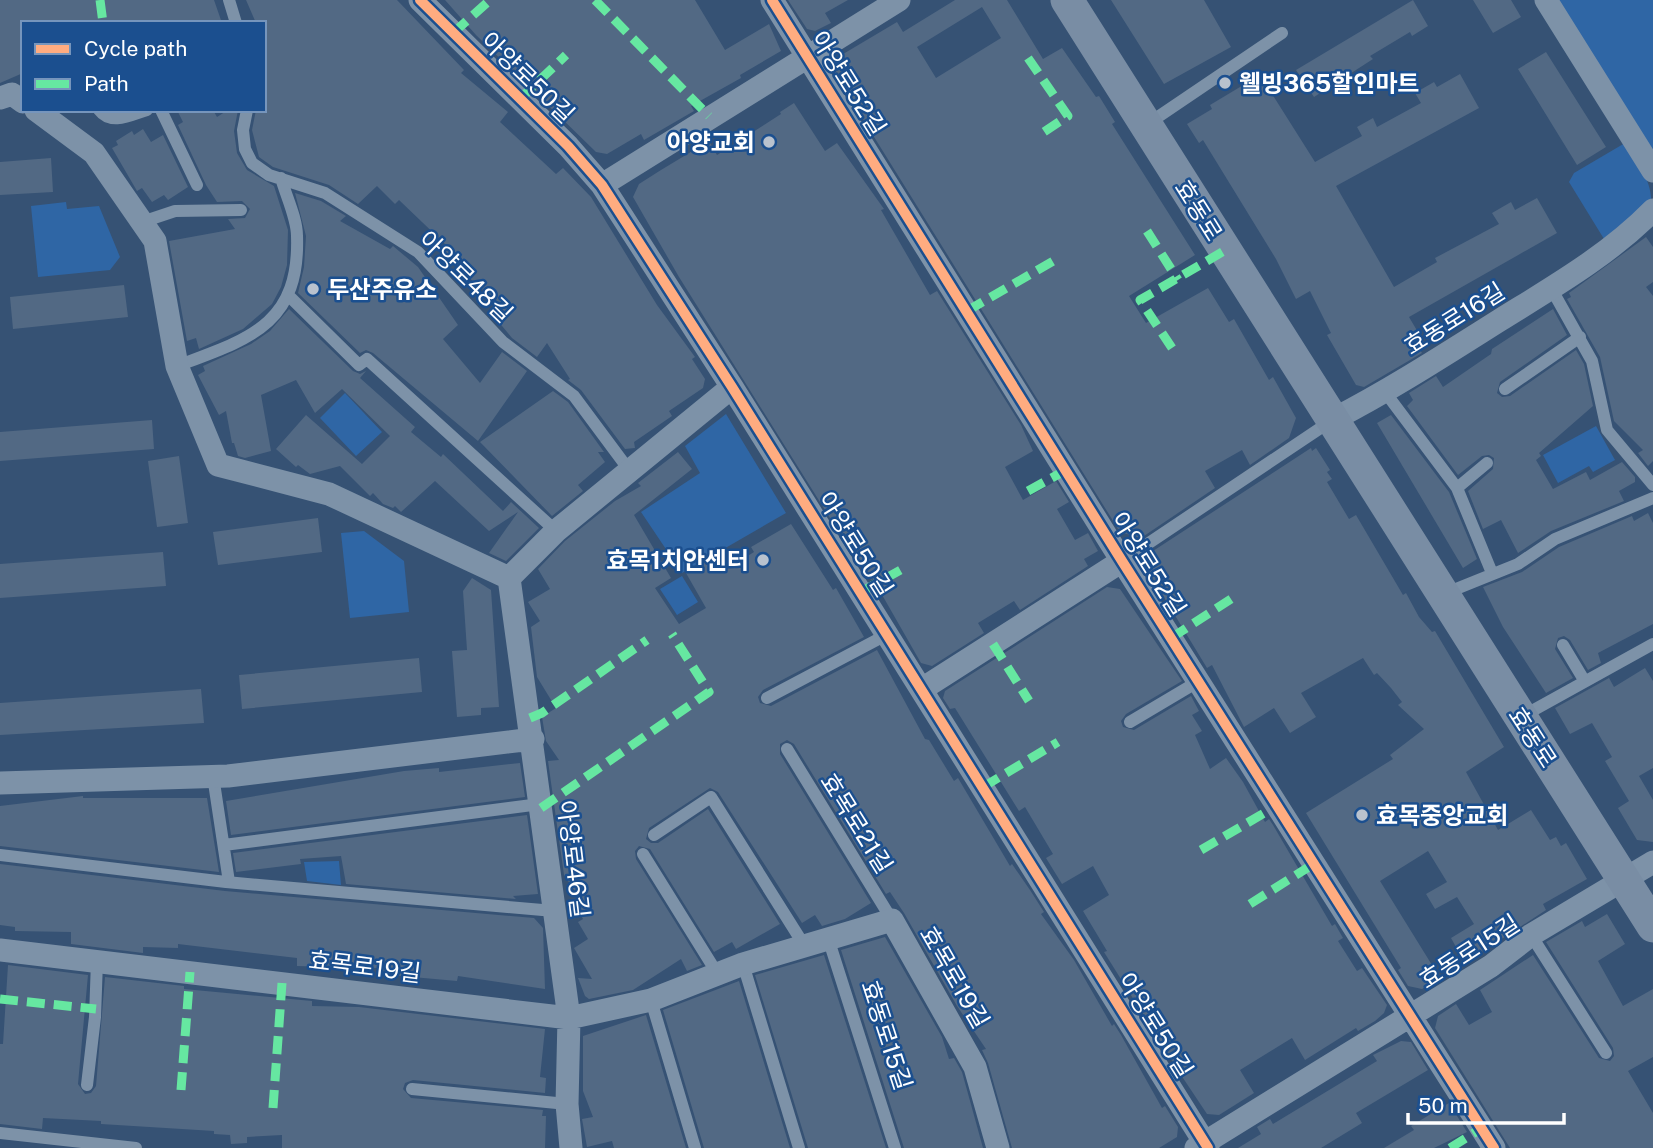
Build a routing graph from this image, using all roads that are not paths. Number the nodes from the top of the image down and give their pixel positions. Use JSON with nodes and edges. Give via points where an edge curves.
{"nodes":[{"id":1,"x":229,"y":0,"type":"edge"},
{"id":2,"x":420,"y":0,"type":"edge"},
{"id":3,"x":772,"y":0,"type":"edge"},
{"id":4,"x":899,"y":0,"type":"edge"},
{"id":5,"x":1067,"y":0,"type":"edge"},
{"id":6,"x":1546,"y":0,"type":"edge"},
{"id":7,"x":235,"y":21,"type":"edge"},
{"id":8,"x":1282,"y":33,"type":"dead end"},
{"id":9,"x":809,"y":57,"type":"junction"},
{"id":10,"x":39,"y":112,"type":"edge"},
{"id":11,"x":100,"y":112,"type":"edge"},
{"id":12,"x":141,"y":112,"type":"edge"},
{"id":13,"x":161,"y":112,"type":"edge"},
{"id":14,"x":247,"y":112,"type":"edge"},
{"id":15,"x":1146,"y":125,"type":"junction"},
{"id":16,"x":1653,"y":171,"type":"edge"},
{"id":17,"x":281,"y":178,"type":"junction"},
{"id":18,"x":198,"y":185,"type":"dead end"},
{"id":19,"x":602,"y":186,"type":"junction"},
{"id":20,"x":241,"y":210,"type":"dead end"},
{"id":21,"x":1653,"y":210,"type":"edge"},
{"id":22,"x":142,"y":222,"type":"junction"},
{"id":23,"x":1551,"y":288,"type":"junction"},
{"id":24,"x":290,"y":297,"type":"junction"},
{"id":25,"x":1580,"y":337,"type":"junction"},
{"id":26,"x":177,"y":366,"type":"junction"},
{"id":27,"x":732,"y":387,"type":"junction"},
{"id":28,"x":1505,"y":389,"type":"dead end"},
{"id":29,"x":1385,"y":392,"type":"junction"},
{"id":30,"x":1334,"y":419,"type":"junction"},
{"id":31,"x":1487,"y":463,"type":"dead end"},
{"id":32,"x":629,"y":470,"type":"junction"},
{"id":33,"x":1653,"y":483,"type":"edge"},
{"id":34,"x":1457,"y":488,"type":"junction"},
{"id":35,"x":1653,"y":498,"type":"edge"},
{"id":36,"x":556,"y":531,"type":"junction"},
{"id":37,"x":1122,"y":561,"type":"junction"},
{"id":38,"x":1492,"y":573,"type":"junction"},
{"id":39,"x":509,"y":578,"type":"junction"},
{"id":40,"x":1442,"y":594,"type":"junction"},
{"id":41,"x":888,"y":634,"type":"junction"},
{"id":42,"x":1653,"y":643,"type":"edge"},
{"id":43,"x":1563,"y":645,"type":"dead end"},
{"id":44,"x":1584,"y":680,"type":"junction"},
{"id":45,"x":1199,"y":681,"type":"junction"},
{"id":46,"x":922,"y":689,"type":"junction"},
{"id":47,"x":767,"y":698,"type":"dead end"},
{"id":48,"x":1521,"y":717,"type":"junction"},
{"id":49,"x":1130,"y":722,"type":"dead end"},
{"id":50,"x":533,"y":739,"type":"junction"},
{"id":51,"x":787,"y":750,"type":"dead end"},
{"id":52,"x":213,"y":776,"type":"junction"},
{"id":53,"x":0,"y":783,"type":"edge"},
{"id":54,"x":540,"y":804,"type":"junction"},
{"id":55,"x":654,"y":835,"type":"dead end"},
{"id":56,"x":224,"y":845,"type":"junction"},
{"id":57,"x":643,"y":854,"type":"dead end"},
{"id":58,"x":0,"y":855,"type":"edge"},
{"id":59,"x":1653,"y":862,"type":"edge"},
{"id":60,"x":1625,"y":880,"type":"junction"},
{"id":61,"x":229,"y":883,"type":"junction"},
{"id":62,"x":554,"y":911,"type":"junction"},
{"id":63,"x":892,"y":920,"type":"junction"},
{"id":64,"x":1653,"y":926,"type":"edge"},
{"id":65,"x":1531,"y":935,"type":"junction"},
{"id":66,"x":828,"y":938,"type":"junction"},
{"id":67,"x":804,"y":944,"type":"junction"},
{"id":68,"x":0,"y":950,"type":"edge"},
{"id":69,"x":97,"y":961,"type":"junction"},
{"id":70,"x":743,"y":964,"type":"junction"},
{"id":71,"x":717,"y":973,"type":"junction"},
{"id":72,"x":651,"y":1000,"type":"junction"},
{"id":73,"x":1410,"y":1013,"type":"junction"},
{"id":74,"x":569,"y":1018,"type":"junction"},
{"id":75,"x":1606,"y":1053,"type":"dead end"},
{"id":76,"x":87,"y":1085,"type":"dead end"},
{"id":77,"x":412,"y":1089,"type":"dead end"},
{"id":78,"x":567,"y":1104,"type":"junction"},
{"id":79,"x":0,"y":1133,"type":"edge"},
{"id":80,"x":55,"y":1144,"type":"edge"},
{"id":81,"x":1203,"y":1146,"type":"edge"},
{"id":82,"x":136,"y":1148,"type":"edge"},
{"id":83,"x":571,"y":1148,"type":"edge"},
{"id":84,"x":695,"y":1148,"type":"edge"},
{"id":85,"x":799,"y":1148,"type":"edge"},
{"id":86,"x":895,"y":1148,"type":"edge"},
{"id":87,"x":998,"y":1148,"type":"edge"},
{"id":88,"x":1494,"y":1148,"type":"edge"}],
"edges":[{"from":1,"to":7,"type":"lane"},
{"from":2,"to":19,"type":"street","name":"아양로50길","via":[[569,146]]},
{"from":3,"to":9,"type":"street","name":"아양로52길"},
{"from":4,"to":9,"type":"street"},
{"from":5,"to":15,"type":"main road","name":"효동로"},
{"from":6,"to":16,"type":"street"},
{"from":8,"to":15,"type":"lane"},
{"from":9,"to":19,"type":"street"},
{"from":9,"to":37,"type":"street","name":"아양로52길"},
{"from":10,"to":22,"type":"street","via":[[94,153]]},
{"from":11,"to":12,"type":"lane","via":[[118,120]]},
{"from":13,"to":18,"type":"lane"},
{"from":14,"to":17,"type":"lane","name":"아양로48길","via":[[245,149],[252,163]]},
{"from":15,"to":30,"type":"main road","name":"효동로"},
{"from":17,"to":24,"type":"lane","via":[[298,234]]},
{"from":17,"to":32,"type":"lane","name":"아양로48길","via":[[325,194],[418,252],[503,342],[574,397]]},
{"from":19,"to":27,"type":"street","name":"아양로50길"},
{"from":20,"to":22,"type":"lane","via":[[175,211]]},
{"from":21,"to":23,"type":"street","name":"효동로16길","via":[[1632,231]]},
{"from":22,"to":26,"type":"street","via":[[156,241]]},
{"from":23,"to":25,"type":"lane"},
{"from":23,"to":29,"type":"street","name":"효동로16길"},
{"from":24,"to":26,"type":"lane","via":[[269,322],[230,346]]},
{"from":24,"to":36,"type":"lane","via":[[359,365],[368,359]]},
{"from":25,"to":28,"type":"lane"},
{"from":25,"to":33,"type":"lane","via":[[1592,361],[1607,430]]},
{"from":26,"to":39,"type":"street","via":[[218,465],[329,494]]},
{"from":27,"to":32,"type":"street"},
{"from":27,"to":41,"type":"street","name":"아양로50길"},
{"from":29,"to":30,"type":"street","name":"효동로16길"},
{"from":29,"to":34,"type":"lane"},
{"from":30,"to":37,"type":"lane"},
{"from":30,"to":40,"type":"main road","name":"효동로"},
{"from":31,"to":34,"type":"lane"},
{"from":32,"to":36,"type":"street"},
{"from":34,"to":38,"type":"lane"},
{"from":35,"to":38,"type":"lane","via":[[1555,539],[1518,564]]},
{"from":36,"to":39,"type":"street"},
{"from":37,"to":45,"type":"street","name":"아양로52길"},
{"from":37,"to":46,"type":"street","name":"아양로52길"},
{"from":38,"to":40,"type":"lane"},
{"from":39,"to":50,"type":"street","name":"아양로46길"},
{"from":40,"to":48,"type":"main road","name":"효동로"},
{"from":41,"to":46,"type":"street","name":"아양로50길"},
{"from":41,"to":47,"type":"lane"},
{"from":42,"to":44,"type":"lane"},
{"from":43,"to":44,"type":"lane"},
{"from":44,"to":48,"type":"lane"},
{"from":45,"to":49,"type":"lane"},
{"from":45,"to":73,"type":"street","name":"아양로52길"},
{"from":46,"to":81,"type":"street","name":"아양로50길"},
{"from":48,"to":60,"type":"main road","name":"효동로"},
{"from":50,"to":52,"type":"street"},
{"from":50,"to":54,"type":"street","name":"아양로46길"},
{"from":51,"to":63,"type":"lane","name":"효목로21길"},
{"from":52,"to":53,"type":"street"},
{"from":52,"to":56,"type":"lane"},
{"from":54,"to":56,"type":"lane"},
{"from":54,"to":62,"type":"street","name":"아양로46길"},
{"from":55,"to":67,"type":"lane","via":[[710,797]]},
{"from":56,"to":61,"type":"lane"},
{"from":57,"to":71,"type":"lane"},
{"from":58,"to":61,"type":"lane"},
{"from":59,"to":60,"type":"street"},
{"from":60,"to":64,"type":"main road","name":"효동로"},
{"from":60,"to":65,"type":"street","name":"효동로15길"},
{"from":61,"to":62,"type":"lane"},
{"from":62,"to":74,"type":"street","name":"아양로46길"},
{"from":63,"to":66,"type":"street","name":"효목로19길"},
{"from":63,"to":87,"type":"street","name":"효목로19길","via":[[975,1068]]},
{"from":65,"to":73,"type":"street","name":"효동로15길","via":[[1491,966]]},
{"from":65,"to":75,"type":"lane"},
{"from":66,"to":67,"type":"street","name":"효목로19길"},
{"from":66,"to":86,"type":"lane","name":"효동로15길"},
{"from":67,"to":70,"type":"street","name":"효목로19길"},
{"from":68,"to":69,"type":"street","name":"효목로19길"},
{"from":69,"to":74,"type":"street","name":"효목로19길"},
{"from":69,"to":76,"type":"lane"},
{"from":70,"to":71,"type":"street","name":"효목로19길"},
{"from":70,"to":85,"type":"lane"},
{"from":71,"to":72,"type":"street","name":"효목로19길"},
{"from":72,"to":74,"type":"street","name":"효목로19길"},
{"from":72,"to":84,"type":"lane"},
{"from":73,"to":81,"type":"street","name":"효동로15길"},
{"from":73,"to":88,"type":"street","name":"아양로52길"},
{"from":74,"to":78,"type":"street","name":"아양로46길"},
{"from":77,"to":78,"type":"lane"},
{"from":78,"to":83,"type":"street","name":"아양로46길"},
{"from":79,"to":80,"type":"lane"},
{"from":80,"to":82,"type":"lane"}]}
